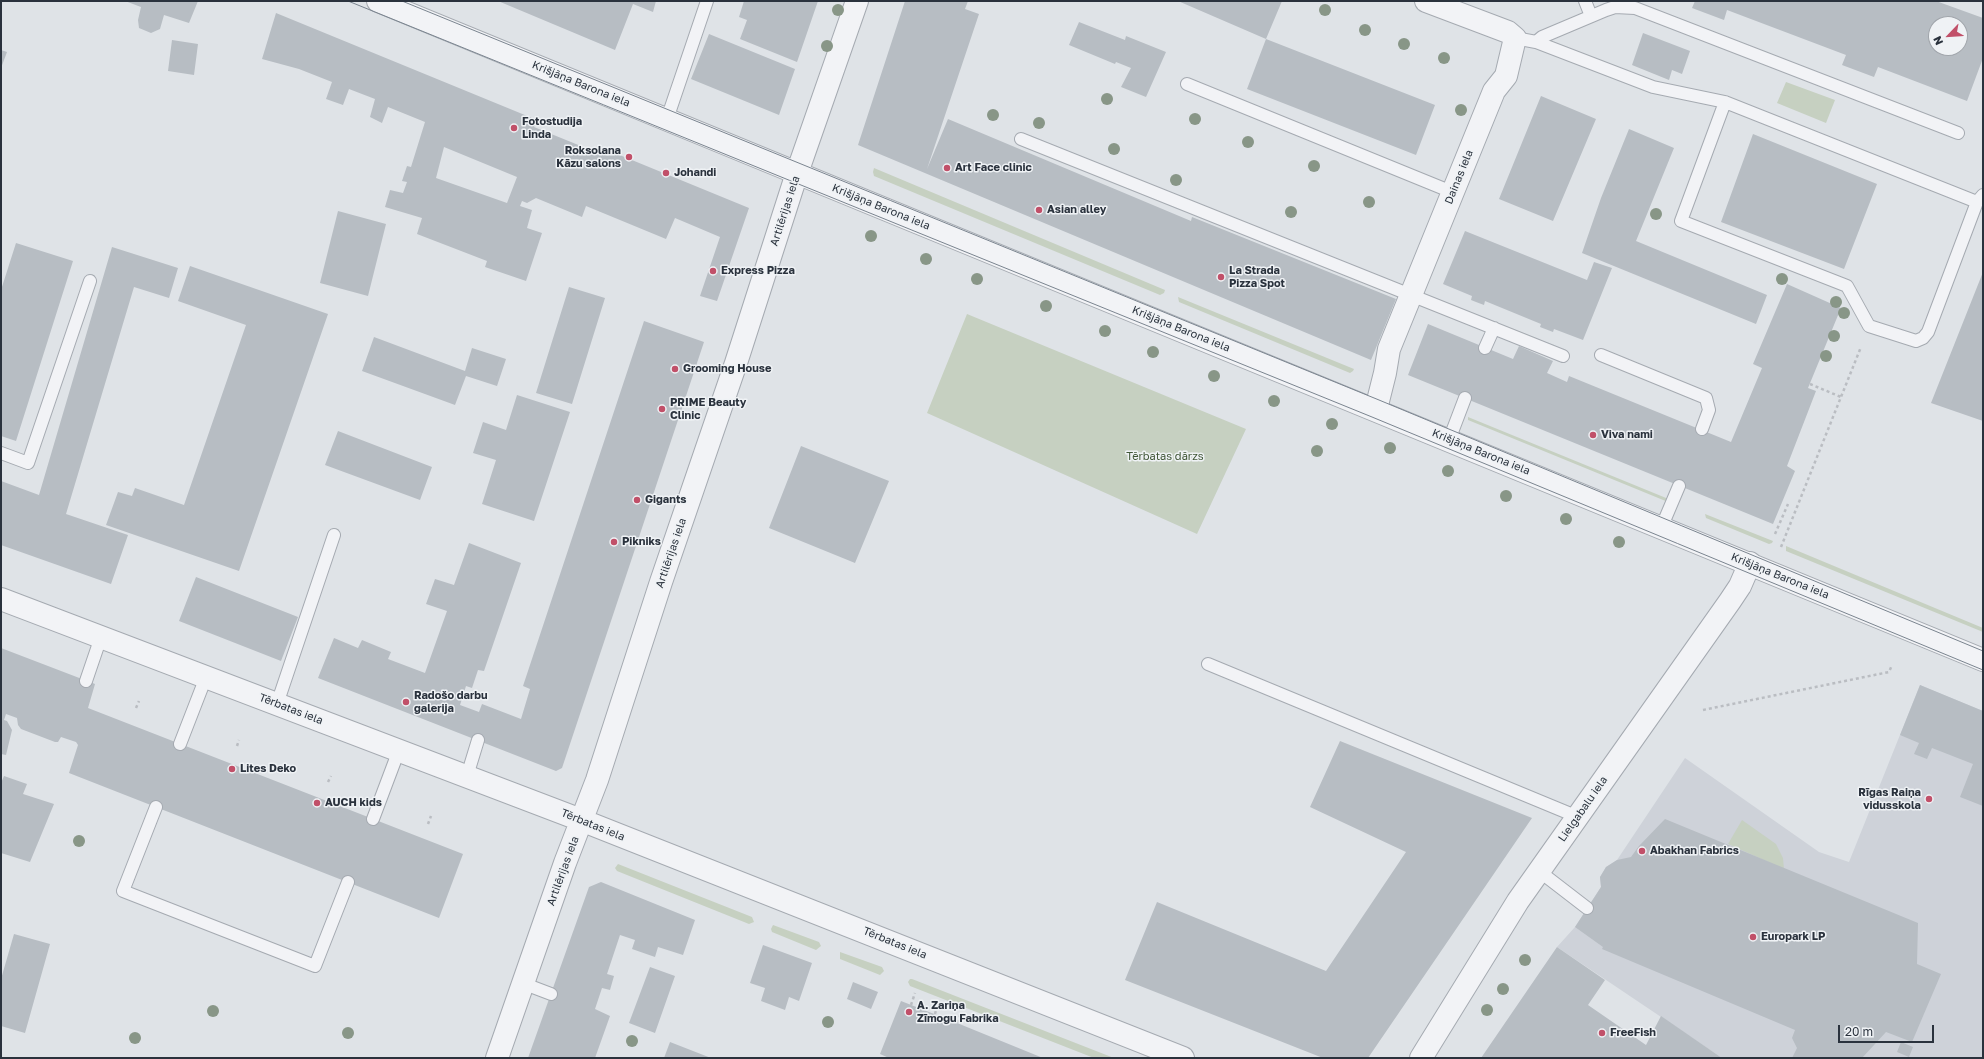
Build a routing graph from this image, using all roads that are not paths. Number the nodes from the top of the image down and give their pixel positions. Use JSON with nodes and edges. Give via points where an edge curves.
{"nodes":[{"id":1,"x":378,"y":1,"type":"edge"},
{"id":2,"x":707,"y":1,"type":"edge"},
{"id":3,"x":857,"y":1,"type":"edge"},
{"id":4,"x":1426,"y":1,"type":"edge"},
{"id":5,"x":1585,"y":1,"type":"edge"},
{"id":6,"x":409,"y":7,"type":"edge"},
{"id":7,"x":1591,"y":16,"type":"junction"},
{"id":8,"x":1525,"y":40,"type":"junction"},
{"id":9,"x":1187,"y":84,"type":"dead end"},
{"id":10,"x":1725,"y":102,"type":"junction"},
{"id":11,"x":667,"y":119,"type":"junction"},
{"id":12,"x":1958,"y":133,"type":"dead end"},
{"id":13,"x":1021,"y":139,"type":"dead end"},
{"id":14,"x":797,"y":173,"type":"junction"},
{"id":15,"x":1452,"y":192,"type":"junction"},
{"id":16,"x":1980,"y":199,"type":"edge"},
{"id":17,"x":90,"y":281,"type":"dead end"},
{"id":18,"x":1411,"y":296,"type":"junction"},
{"id":19,"x":1494,"y":328,"type":"junction"},
{"id":20,"x":1485,"y":348,"type":"dead end"},
{"id":21,"x":1601,"y":355,"type":"dead end"},
{"id":22,"x":1563,"y":356,"type":"dead end"},
{"id":23,"x":1465,"y":398,"type":"dead end"},
{"id":24,"x":1376,"y":409,"type":"junction"},
{"id":25,"x":1702,"y":429,"type":"dead end"},
{"id":26,"x":1449,"y":440,"type":"junction"},
{"id":27,"x":1,"y":453,"type":"edge"},
{"id":28,"x":1679,"y":486,"type":"dead end"},
{"id":29,"x":1662,"y":526,"type":"junction"},
{"id":30,"x":334,"y":535,"type":"dead end"},
{"id":31,"x":1750,"y":564,"type":"junction"},
{"id":32,"x":1,"y":599,"type":"edge"},
{"id":33,"x":100,"y":637,"type":"junction"},
{"id":34,"x":1983,"y":660,"type":"edge"},
{"id":35,"x":1208,"y":664,"type":"dead end"},
{"id":36,"x":206,"y":677,"type":"junction"},
{"id":37,"x":86,"y":681,"type":"dead end"},
{"id":38,"x":278,"y":704,"type":"junction"},
{"id":39,"x":478,"y":740,"type":"dead end"},
{"id":40,"x":180,"y":744,"type":"dead end"},
{"id":41,"x":399,"y":750,"type":"junction"},
{"id":42,"x":467,"y":776,"type":"junction"},
{"id":43,"x":156,"y":807,"type":"dead end"},
{"id":44,"x":1578,"y":817,"type":"junction"},
{"id":45,"x":373,"y":819,"type":"dead end"},
{"id":46,"x":582,"y":820,"type":"junction"},
{"id":47,"x":1539,"y":871,"type":"junction"},
{"id":48,"x":348,"y":882,"type":"dead end"},
{"id":49,"x":1587,"y":908,"type":"dead end"},
{"id":50,"x":522,"y":983,"type":"junction"},
{"id":51,"x":551,"y":994,"type":"dead end"},
{"id":52,"x":497,"y":1058,"type":"edge"},
{"id":53,"x":1182,"y":1058,"type":"edge"},
{"id":54,"x":1421,"y":1058,"type":"edge"}],
"edges":[{"from":1,"to":6,"type":"street","name":"Krišjāņa Barona iela"},
{"from":2,"to":11,"type":"lane"},
{"from":3,"to":14,"type":"street","name":"Artilērijas iela"},
{"from":4,"to":8,"type":"street"},
{"from":5,"to":7,"type":"lane"},
{"from":6,"to":11,"type":"street","name":"Krišjāņa Barona iela"},
{"from":7,"to":8,"type":"lane","via":[[1542,37]]},
{"from":7,"to":12,"type":"lane","via":[[1615,8],[1635,8]]},
{"from":8,"to":10,"type":"lane","via":[[1653,87]]},
{"from":8,"to":15,"type":"street","name":"Dainas iela","via":[[1506,76],[1494,91]]},
{"from":9,"to":15,"type":"lane"},
{"from":10,"to":16,"type":"lane"},
{"from":10,"to":16,"type":"lane","via":[[1681,221],[1847,286],[1869,326],[1916,341],[1923,338],[1928,332]]},
{"from":11,"to":14,"type":"street","name":"Krišjāņa Barona iela"},
{"from":13,"to":18,"type":"lane"},
{"from":14,"to":24,"type":"street","name":"Krišjāņa Barona iela"},
{"from":14,"to":46,"type":"street","name":"Artilērijas iela","via":[[736,364]]},
{"from":15,"to":18,"type":"street","name":"Dainas iela"},
{"from":17,"to":27,"type":"lane","via":[[28,463]]},
{"from":18,"to":19,"type":"lane"},
{"from":18,"to":24,"type":"street","name":"Dainas iela","via":[[1389,349]]},
{"from":19,"to":20,"type":"lane"},
{"from":19,"to":22,"type":"lane"},
{"from":21,"to":25,"type":"lane","via":[[1706,398],[1710,410]]},
{"from":23,"to":26,"type":"lane"},
{"from":24,"to":26,"type":"street","name":"Krišjāņa Barona iela"},
{"from":26,"to":29,"type":"street","name":"Krišjāņa Barona iela"},
{"from":28,"to":29,"type":"lane"},
{"from":29,"to":31,"type":"street","name":"Krišjāņa Barona iela"},
{"from":30,"to":38,"type":"lane"},
{"from":31,"to":34,"type":"street","name":"Krišjāņa Barona iela"},
{"from":31,"to":44,"type":"street","name":"Lielgabalu iela","via":[[1730,601]]},
{"from":32,"to":33,"type":"street","name":"Tērbatas iela"},
{"from":33,"to":36,"type":"street","name":"Tērbatas iela"},
{"from":33,"to":37,"type":"lane"},
{"from":35,"to":44,"type":"lane"},
{"from":36,"to":38,"type":"street","name":"Tērbatas iela"},
{"from":36,"to":40,"type":"lane"},
{"from":38,"to":41,"type":"street","name":"Tērbatas iela"},
{"from":39,"to":42,"type":"lane"},
{"from":41,"to":42,"type":"street","name":"Tērbatas iela"},
{"from":41,"to":45,"type":"lane"},
{"from":42,"to":46,"type":"street","name":"Tērbatas iela"},
{"from":43,"to":48,"type":"lane","via":[[123,891],[315,966]]},
{"from":44,"to":47,"type":"street","name":"Lielgabalu iela"},
{"from":46,"to":50,"type":"street","name":"Artilērijas iela"},
{"from":46,"to":53,"type":"street","name":"Tērbatas iela"},
{"from":47,"to":49,"type":"lane"},
{"from":47,"to":54,"type":"street","name":"Lielgabalu iela"},
{"from":50,"to":51,"type":"lane"},
{"from":50,"to":52,"type":"street","name":"Artilērijas iela"}]}
